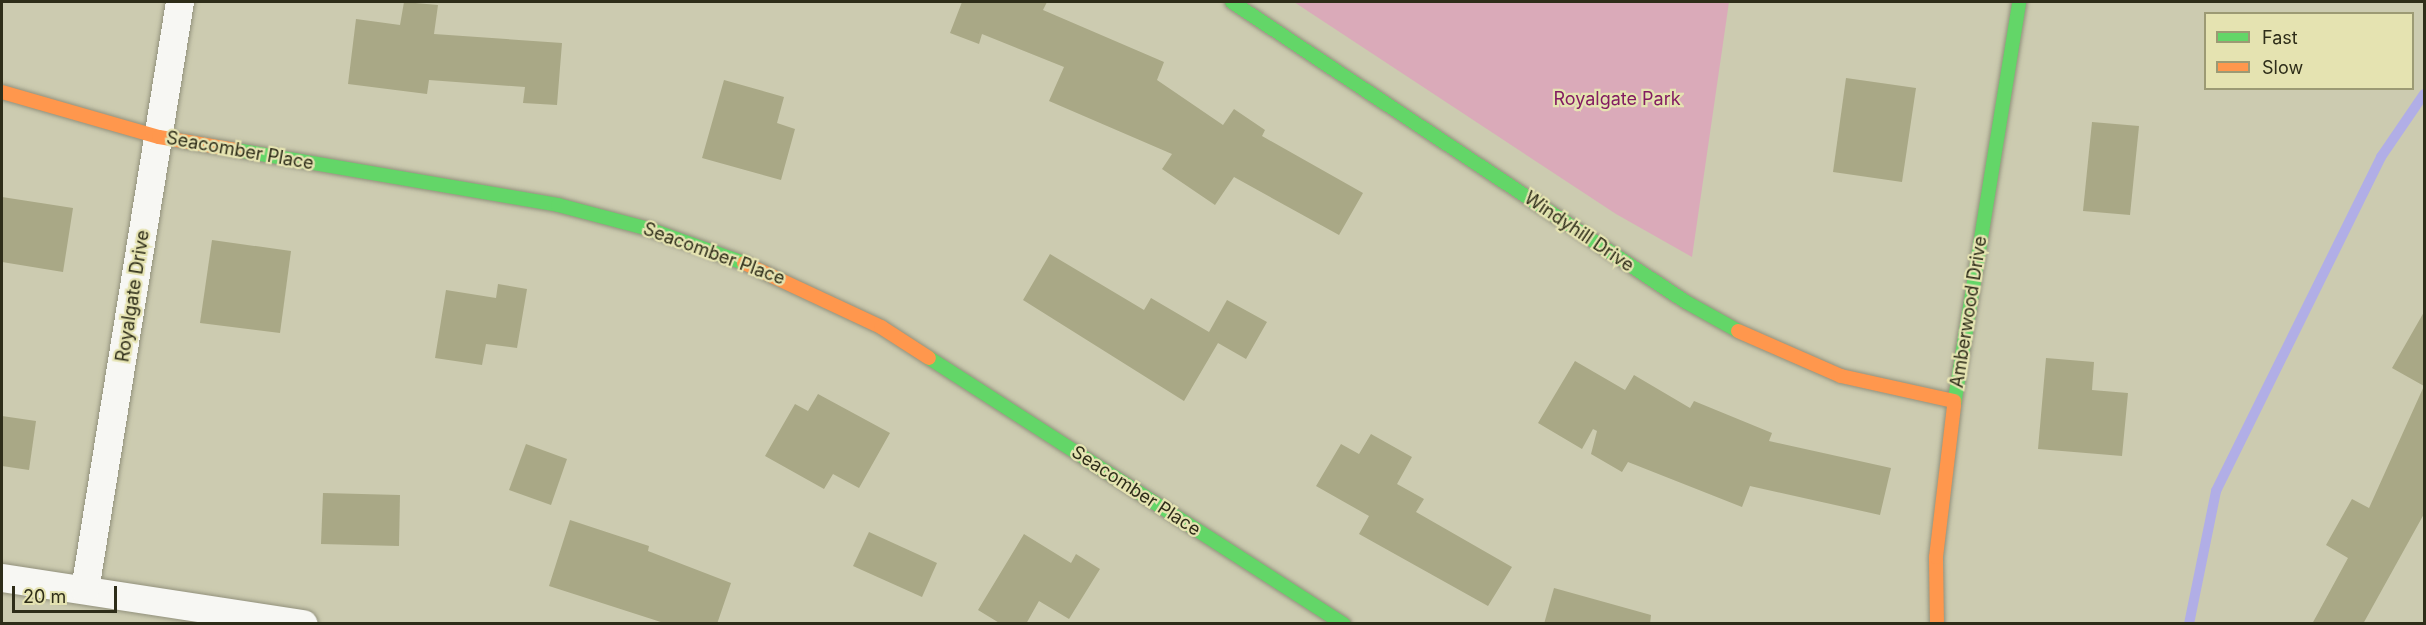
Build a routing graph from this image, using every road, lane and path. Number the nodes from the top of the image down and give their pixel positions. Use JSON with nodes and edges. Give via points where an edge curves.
{"nodes":[{"id":1,"x":180,"y":2,"type":"edge"},
{"id":2,"x":1232,"y":2,"type":"edge"},
{"id":3,"x":2019,"y":2,"type":"edge"},
{"id":4,"x":2,"y":92,"type":"edge"},
{"id":5,"x":159,"y":137,"type":"junction"},
{"id":6,"x":1954,"y":401,"type":"junction"},
{"id":7,"x":2,"y":578,"type":"edge"},
{"id":8,"x":85,"y":590,"type":"junction"},
{"id":9,"x":304,"y":624,"type":"edge"},
{"id":10,"x":1344,"y":624,"type":"edge"},
{"id":11,"x":1937,"y":624,"type":"edge"}],
"edges":[{"from":1,"to":5,"type":"street","name":"Royalgate Drive"},
{"from":2,"to":6,"type":"street","name":"Windyhill Drive","via":[[1686,302],[1759,343],[1841,376]]},
{"from":3,"to":6,"type":"street","name":"Amberwood Drive"},
{"from":4,"to":5,"type":"street","name":"Seacomber Place"},
{"from":5,"to":8,"type":"street","name":"Royalgate Drive"},
{"from":5,"to":10,"type":"street","name":"Seacomber Place","via":[[558,205],[650,229],[766,271],[881,327]]},
{"from":6,"to":11,"type":"street","name":"Amberwood Drive","via":[[1936,557]]},
{"from":7,"to":8,"type":"street"},
{"from":8,"to":9,"type":"street"}]}
